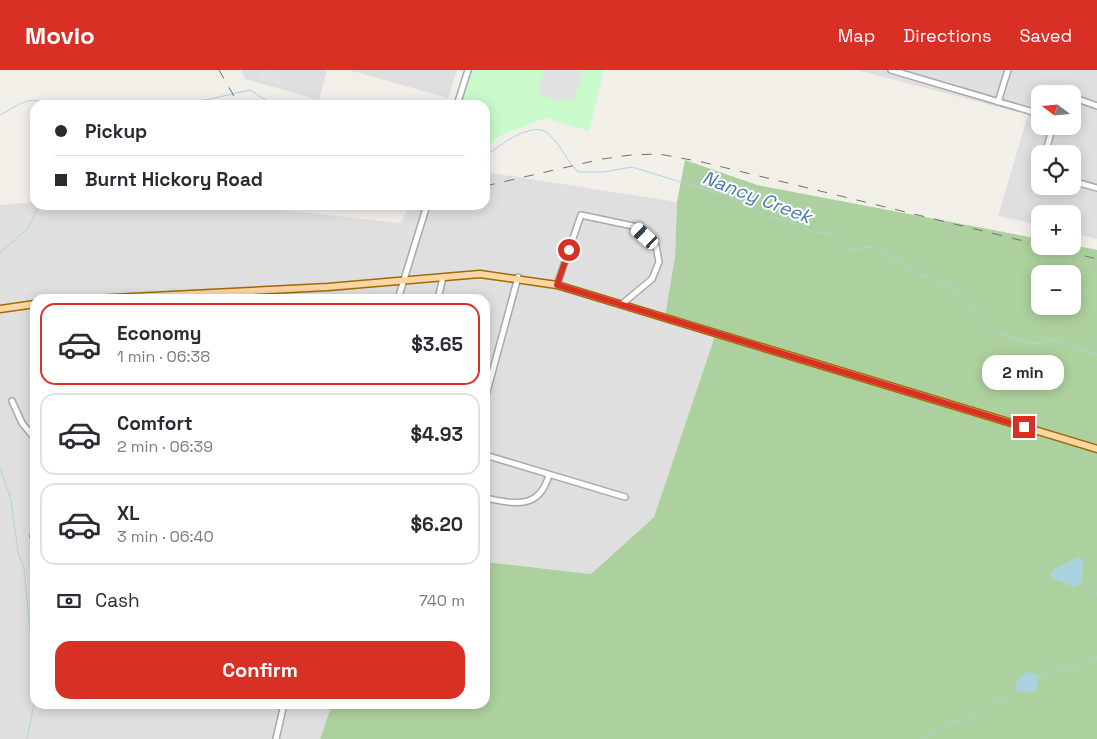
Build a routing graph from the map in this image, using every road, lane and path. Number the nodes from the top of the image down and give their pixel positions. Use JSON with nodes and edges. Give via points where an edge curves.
{"nodes":[{"id":1,"x":468,"y":70,"type":"edge"},
{"id":2,"x":891,"y":70,"type":"edge"},
{"id":3,"x":1008,"y":70,"type":"edge"},
{"id":4,"x":459,"y":100,"type":"edge"},
{"id":5,"x":1081,"y":100,"type":"edge"},
{"id":6,"x":998,"y":102,"type":"junction"},
{"id":7,"x":1097,"y":106,"type":"edge"},
{"id":8,"x":1031,"y":111,"type":"edge"},
{"id":9,"x":1081,"y":184,"type":"edge"},
{"id":10,"x":1097,"y":188,"type":"edge"},
{"id":11,"x":425,"y":210,"type":"edge"},
{"id":12,"x":443,"y":277,"type":"junction"},
{"id":13,"x":518,"y":277,"type":"junction"},
{"id":14,"x":403,"y":282,"type":"junction"},
{"id":15,"x":557,"y":285,"type":"junction"},
{"id":16,"x":184,"y":294,"type":"edge"},
{"id":17,"x":399,"y":294,"type":"edge"},
{"id":18,"x":439,"y":294,"type":"edge"},
{"id":19,"x":622,"y":304,"type":"junction"},
{"id":20,"x":30,"y":305,"type":"edge"},
{"id":21,"x":0,"y":309,"type":"edge"},
{"id":22,"x":490,"y":373,"type":"edge"},
{"id":23,"x":12,"y":401,"type":"dead end"},
{"id":24,"x":30,"y":433,"type":"edge"},
{"id":25,"x":1097,"y":449,"type":"edge"},
{"id":26,"x":490,"y":457,"type":"edge"},
{"id":27,"x":549,"y":475,"type":"junction"},
{"id":28,"x":625,"y":497,"type":"dead end"},
{"id":29,"x":490,"y":499,"type":"dead end"},
{"id":30,"x":283,"y":709,"type":"edge"},
{"id":31,"x":276,"y":739,"type":"edge"}],
"edges":[{"from":1,"to":4,"type":"street"},
{"from":2,"to":6,"type":"street"},
{"from":3,"to":6,"type":"street"},
{"from":5,"to":7,"type":"street"},
{"from":6,"to":8,"type":"street"},
{"from":9,"to":10,"type":"street"},
{"from":11,"to":14,"type":"street"},
{"from":12,"to":13,"type":"main road","via":[[480,274]]},
{"from":12,"to":14,"type":"main road"},
{"from":12,"to":18,"type":"street"},
{"from":13,"to":15,"type":"main road"},
{"from":13,"to":22,"type":"street"},
{"from":14,"to":16,"type":"main road"},
{"from":14,"to":17,"type":"street"},
{"from":15,"to":19,"type":"main road"},
{"from":15,"to":19,"type":"street","via":[[580,215],[633,226],[656,246],[659,262],[652,280]]},
{"from":19,"to":25,"type":"main road"},
{"from":20,"to":21,"type":"main road"},
{"from":23,"to":24,"type":"street"},
{"from":26,"to":27,"type":"street"},
{"from":27,"to":28,"type":"street"},
{"from":27,"to":29,"type":"street","via":[[536,498],[520,504]]},
{"from":30,"to":31,"type":"street"}]}
